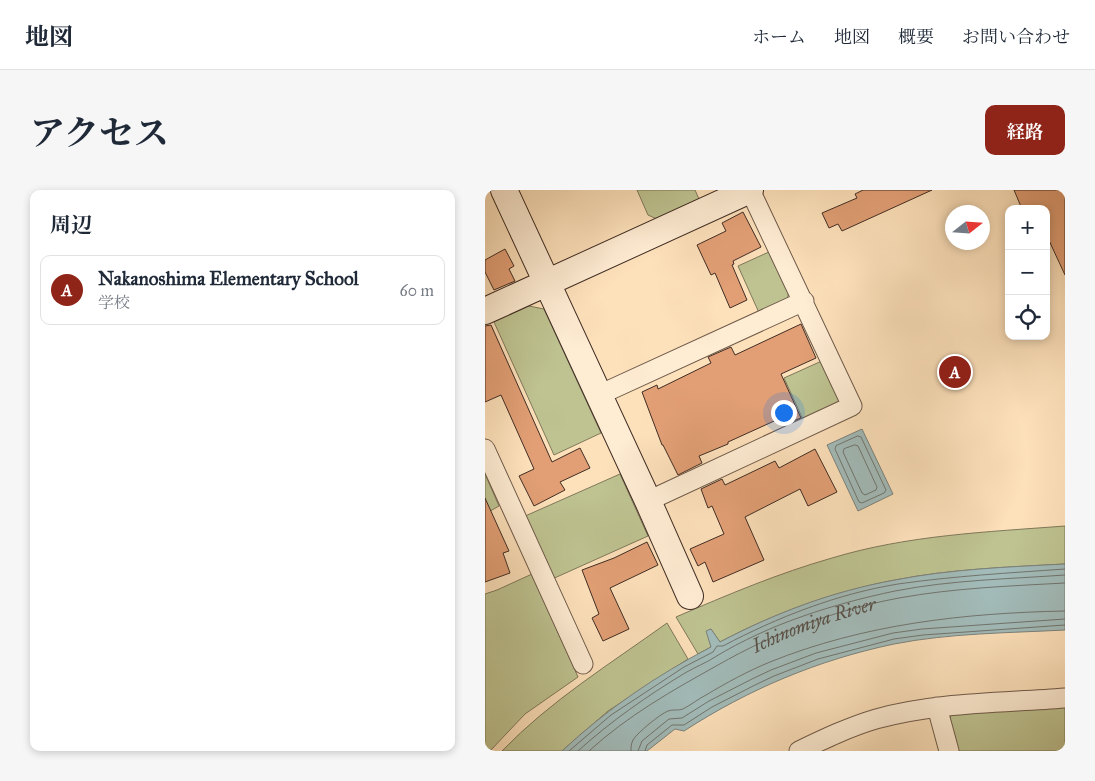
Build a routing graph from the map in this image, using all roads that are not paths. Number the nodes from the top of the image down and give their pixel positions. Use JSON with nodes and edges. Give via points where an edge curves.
{"nodes":[{"id":1,"x":504,"y":190,"type":"edge"},
{"id":2,"x":750,"y":190,"type":"edge"},
{"id":3,"x":547,"y":282,"type":"junction"},
{"id":4,"x":804,"y":301,"type":"junction"},
{"id":5,"x":485,"y":311,"type":"edge"},
{"id":6,"x":599,"y":395,"type":"junction"},
{"id":7,"x":485,"y":449,"type":"edge"},
{"id":8,"x":648,"y":501,"type":"junction"},
{"id":9,"x":690,"y":596,"type":"dead end"},
{"id":10,"x":583,"y":664,"type":"dead end"},
{"id":11,"x":1065,"y":698,"type":"edge"},
{"id":12,"x":937,"y":707,"type":"junction"},
{"id":13,"x":799,"y":751,"type":"edge"},
{"id":14,"x":949,"y":751,"type":"edge"}],
"edges":[{"from":1,"to":3,"type":"street"},
{"from":2,"to":3,"type":"street"},
{"from":2,"to":4,"type":"street"},
{"from":3,"to":5,"type":"street"},
{"from":3,"to":6,"type":"street"},
{"from":4,"to":6,"type":"street"},
{"from":4,"to":8,"type":"street","via":[[852,406]]},
{"from":6,"to":8,"type":"street"},
{"from":7,"to":10,"type":"street"},
{"from":8,"to":9,"type":"street"},
{"from":11,"to":12,"type":"street"},
{"from":12,"to":13,"type":"street","via":[[876,719],[833,734]]},
{"from":12,"to":14,"type":"street"}]}
